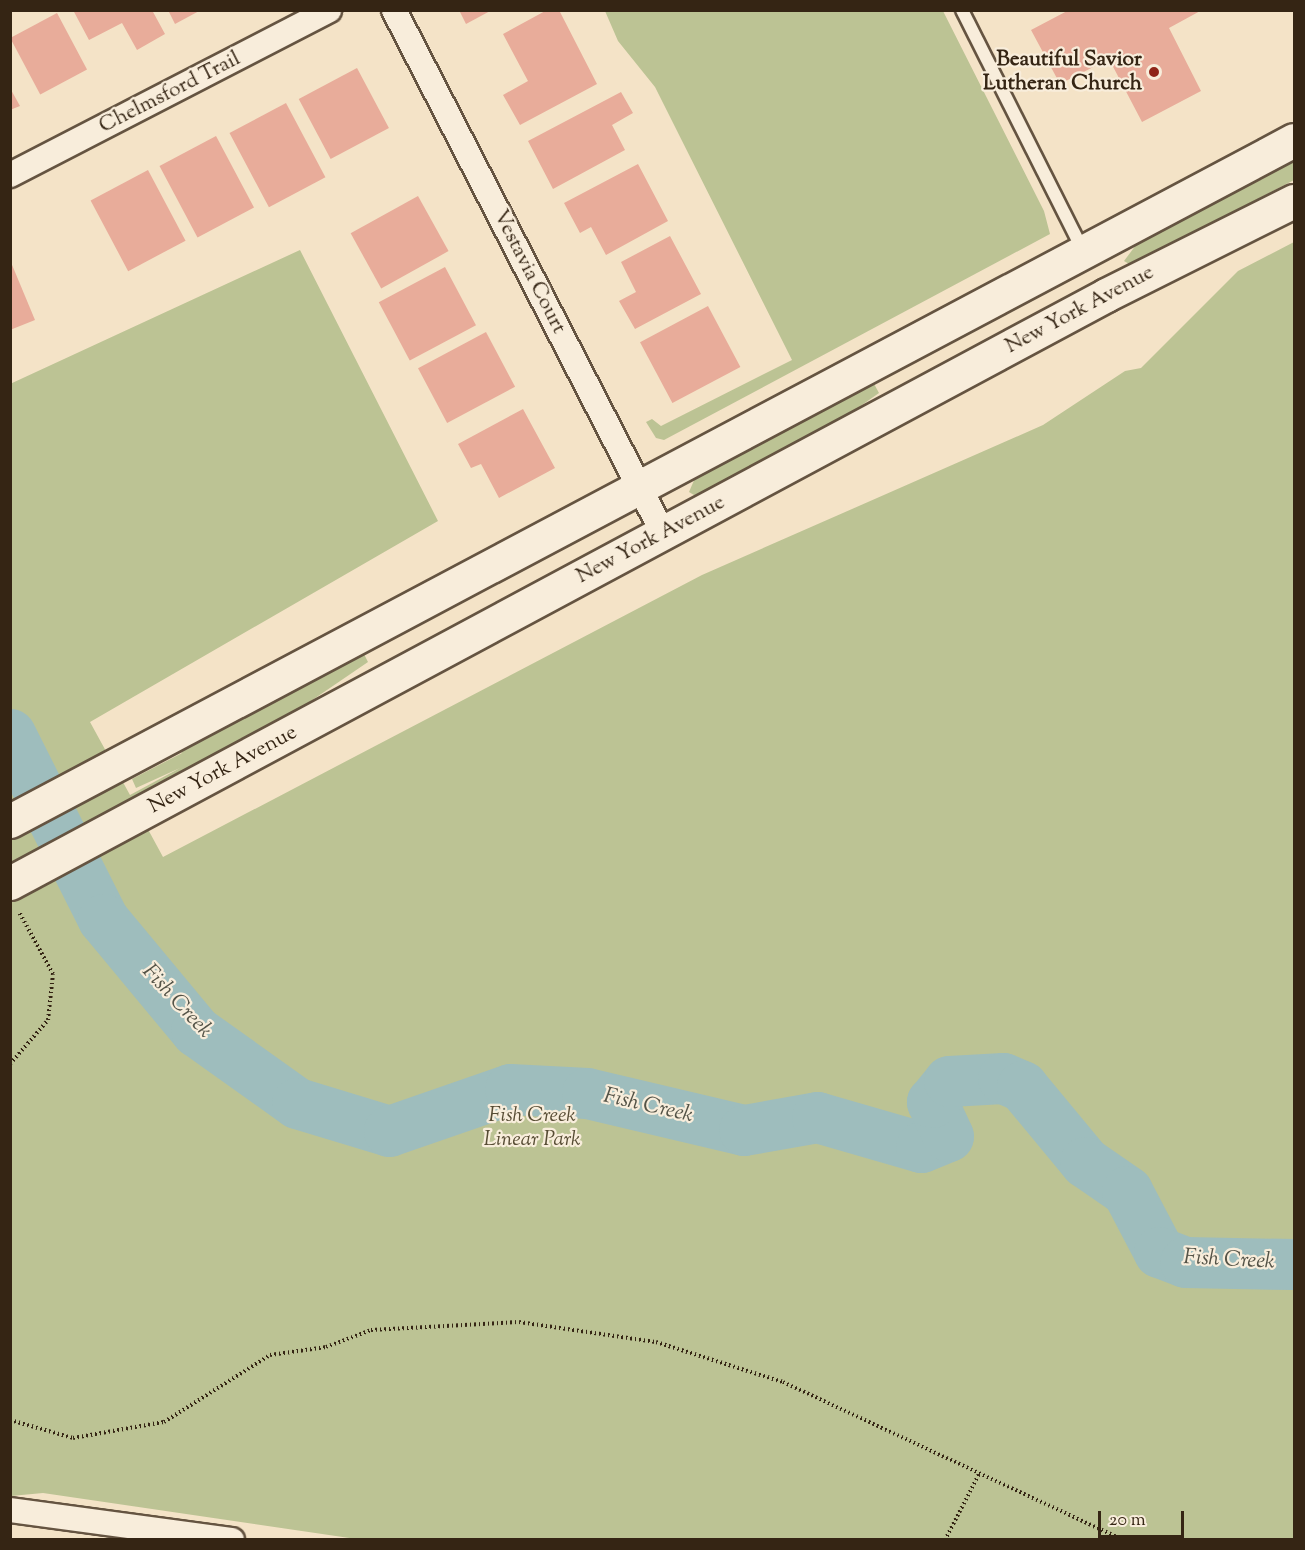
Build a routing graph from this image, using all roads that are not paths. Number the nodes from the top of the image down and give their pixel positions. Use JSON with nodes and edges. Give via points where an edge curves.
{"nodes":[{"id":1,"x":329,"y":10,"type":"edge"},
{"id":2,"x":394,"y":10,"type":"edge"},
{"id":3,"x":962,"y":10,"type":"edge"},
{"id":4,"x":1294,"y":140,"type":"edge"},
{"id":5,"x":10,"y":175,"type":"edge"},
{"id":6,"x":1294,"y":201,"type":"edge"},
{"id":7,"x":1083,"y":252,"type":"junction"},
{"id":8,"x":1106,"y":295,"type":"junction"},
{"id":9,"x":640,"y":488,"type":"junction"},
{"id":10,"x":663,"y":533,"type":"junction"},
{"id":11,"x":10,"y":821,"type":"edge"},
{"id":12,"x":13,"y":894,"type":"edge"},
{"id":13,"x":10,"y":1510,"type":"edge"},
{"id":14,"x":232,"y":1539,"type":"edge"}],
"edges":[{"from":1,"to":5,"type":"street","name":"Chelmsford Trail"},
{"from":2,"to":9,"type":"street","name":"Vestavia Court"},
{"from":3,"to":7,"type":"lane"},
{"from":4,"to":7,"type":"main road"},
{"from":6,"to":8,"type":"main road","name":"New York Avenue"},
{"from":7,"to":8,"type":"main road"},
{"from":7,"to":9,"type":"main road"},
{"from":8,"to":10,"type":"main road","name":"New York Avenue"},
{"from":9,"to":10,"type":"street","name":"Vestavia Court"},
{"from":9,"to":11,"type":"main road"},
{"from":10,"to":12,"type":"main road","name":"New York Avenue","via":[[167,801]]},
{"from":13,"to":14,"type":"street"}]}
